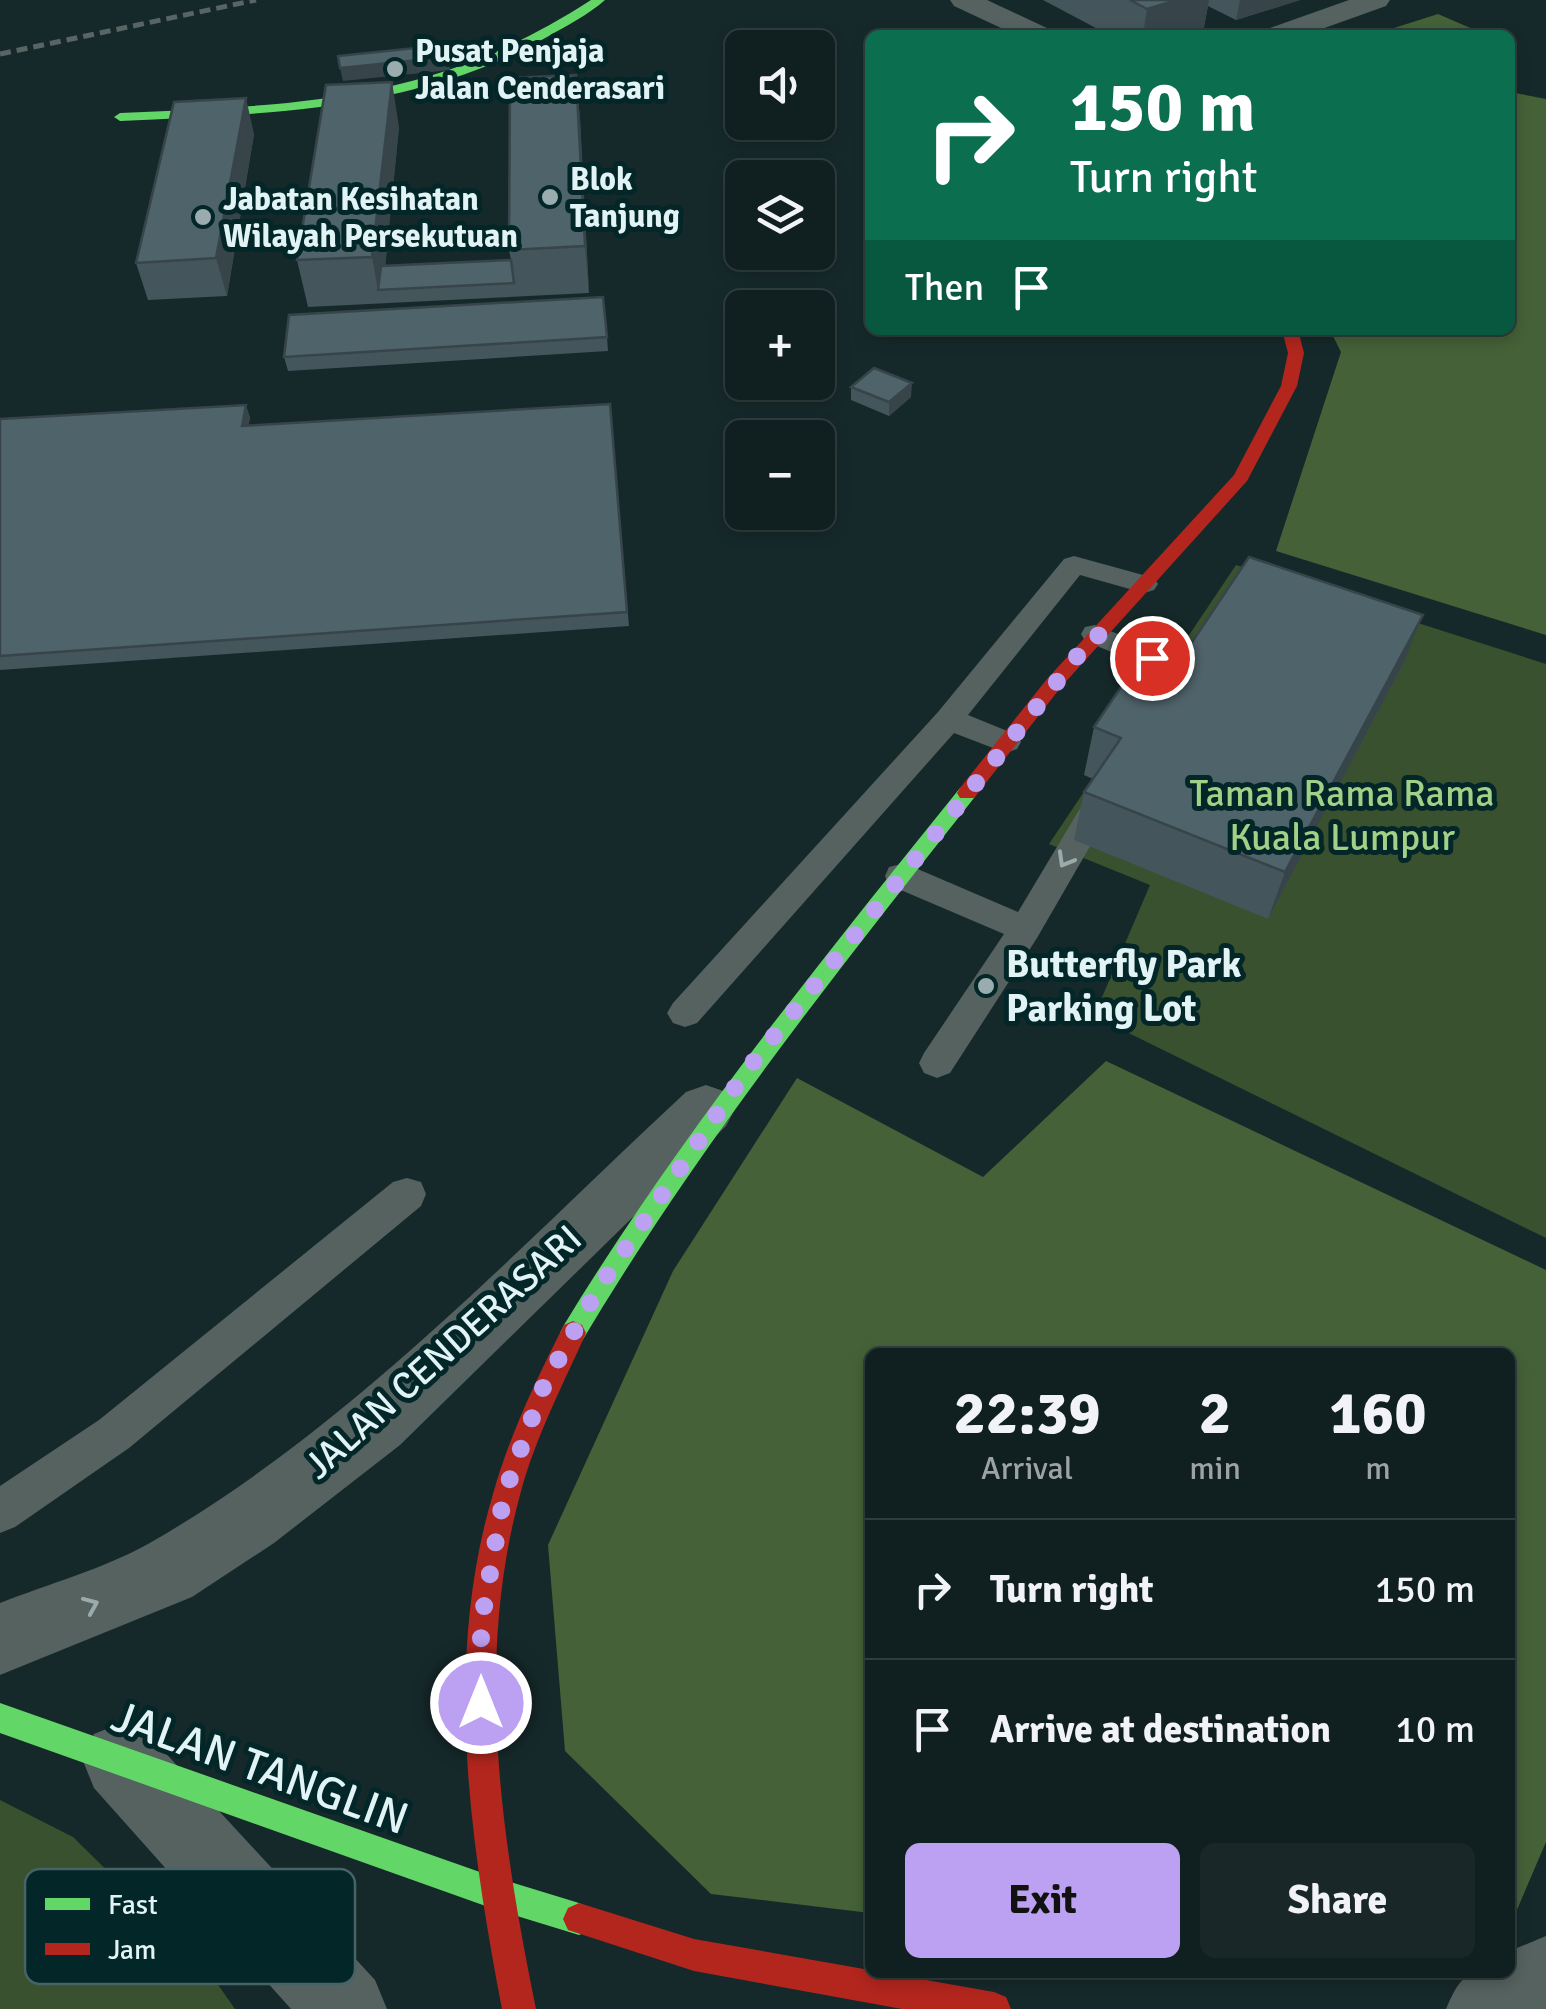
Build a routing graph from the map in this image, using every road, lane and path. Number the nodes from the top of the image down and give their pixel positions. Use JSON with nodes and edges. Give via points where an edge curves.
{"nodes":[{"id":1,"x":599,"y":0,"type":"edge"},
{"id":2,"x":964,"y":0,"type":"edge"},
{"id":3,"x":1376,"y":0,"type":"edge"},
{"id":4,"x":1028,"y":30,"type":"edge"},
{"id":5,"x":1291,"y":30,"type":"edge"},
{"id":6,"x":120,"y":117,"type":"dead end"},
{"id":7,"x":1291,"y":335,"type":"edge"},
{"id":8,"x":1144,"y":584,"type":"junction"},
{"id":9,"x":1095,"y":634,"type":"junction"},
{"id":10,"x":949,"y":719,"type":"junction"},
{"id":11,"x":1006,"y":742,"type":"junction"},
{"id":12,"x":1130,"y":748,"type":"edge"},
{"id":13,"x":1111,"y":781,"type":"edge"},
{"id":14,"x":901,"y":876,"type":"junction"},
{"id":15,"x":1024,"y":929,"type":"junction"},
{"id":16,"x":685,"y":1013,"type":"dead end"},
{"id":17,"x":937,"y":1063,"type":"dead end"},
{"id":18,"x":747,"y":1070,"type":"junction"},
{"id":19,"x":407,"y":1194,"type":"dead end"},
{"id":20,"x":0,"y":1512,"type":"edge"},
{"id":21,"x":0,"y":1638,"type":"edge"},
{"id":22,"x":0,"y":1718,"type":"edge"},
{"id":23,"x":121,"y":1760,"type":"junction"},
{"id":24,"x":219,"y":1869,"type":"edge"},
{"id":25,"x":494,"y":1893,"type":"junction"},
{"id":26,"x":1546,"y":1976,"type":"edge"},
{"id":27,"x":323,"y":1984,"type":"edge"},
{"id":28,"x":346,"y":2009,"type":"edge"},
{"id":29,"x":519,"y":2009,"type":"edge"},
{"id":30,"x":994,"y":2009,"type":"edge"},
{"id":31,"x":1487,"y":2009,"type":"edge"}],
"edges":[{"from":1,"to":6,"type":"street","via":[[492,62],[410,89],[281,108]]},
{"from":2,"to":4,"type":"street"},
{"from":3,"to":5,"type":"street"},
{"from":7,"to":8,"type":"street","name":"JALAN CENDERASARI","via":[[1296,353],[1289,386],[1242,477]]},
{"from":8,"to":9,"type":"street","name":"JALAN CENDERASARI"},
{"from":8,"to":10,"type":"lane","via":[[1074,565]]},
{"from":9,"to":11,"type":"street","name":"JALAN CENDERASARI"},
{"from":9,"to":12,"type":"lane","via":[[1174,667]]},
{"from":10,"to":11,"type":"lane"},
{"from":10,"to":16,"type":"lane"},
{"from":11,"to":14,"type":"street","name":"JALAN CENDERASARI"},
{"from":13,"to":15,"type":"lane","one_way":true},
{"from":14,"to":15,"type":"lane"},
{"from":14,"to":18,"type":"street","name":"JALAN CENDERASARI"},
{"from":15,"to":17,"type":"lane"},
{"from":21,"to":18,"type":"street","name":"JALAN CENDERASARI","one_way":true,"via":[[167,1572],[329,1459],[376,1423]]},
{"from":18,"to":25,"type":"street","name":"JALAN CENDERASARI","via":[[598,1289],[544,1385],[504,1495],[481,1624],[480,1782]]},
{"from":19,"to":20,"type":"lane","via":[[114,1434]]},
{"from":22,"to":23,"type":"street","name":"JALAN TANGLIN"},
{"from":23,"to":24,"type":"street"},
{"from":23,"to":25,"type":"street","name":"JALAN TANGLIN"},
{"from":25,"to":29,"type":"street","name":"JALAN CENDERASARI"},
{"from":25,"to":30,"type":"street","name":"JALAN TANGLIN","via":[[694,1955]]},
{"from":26,"to":31,"type":"street"},
{"from":27,"to":28,"type":"street"}]}
